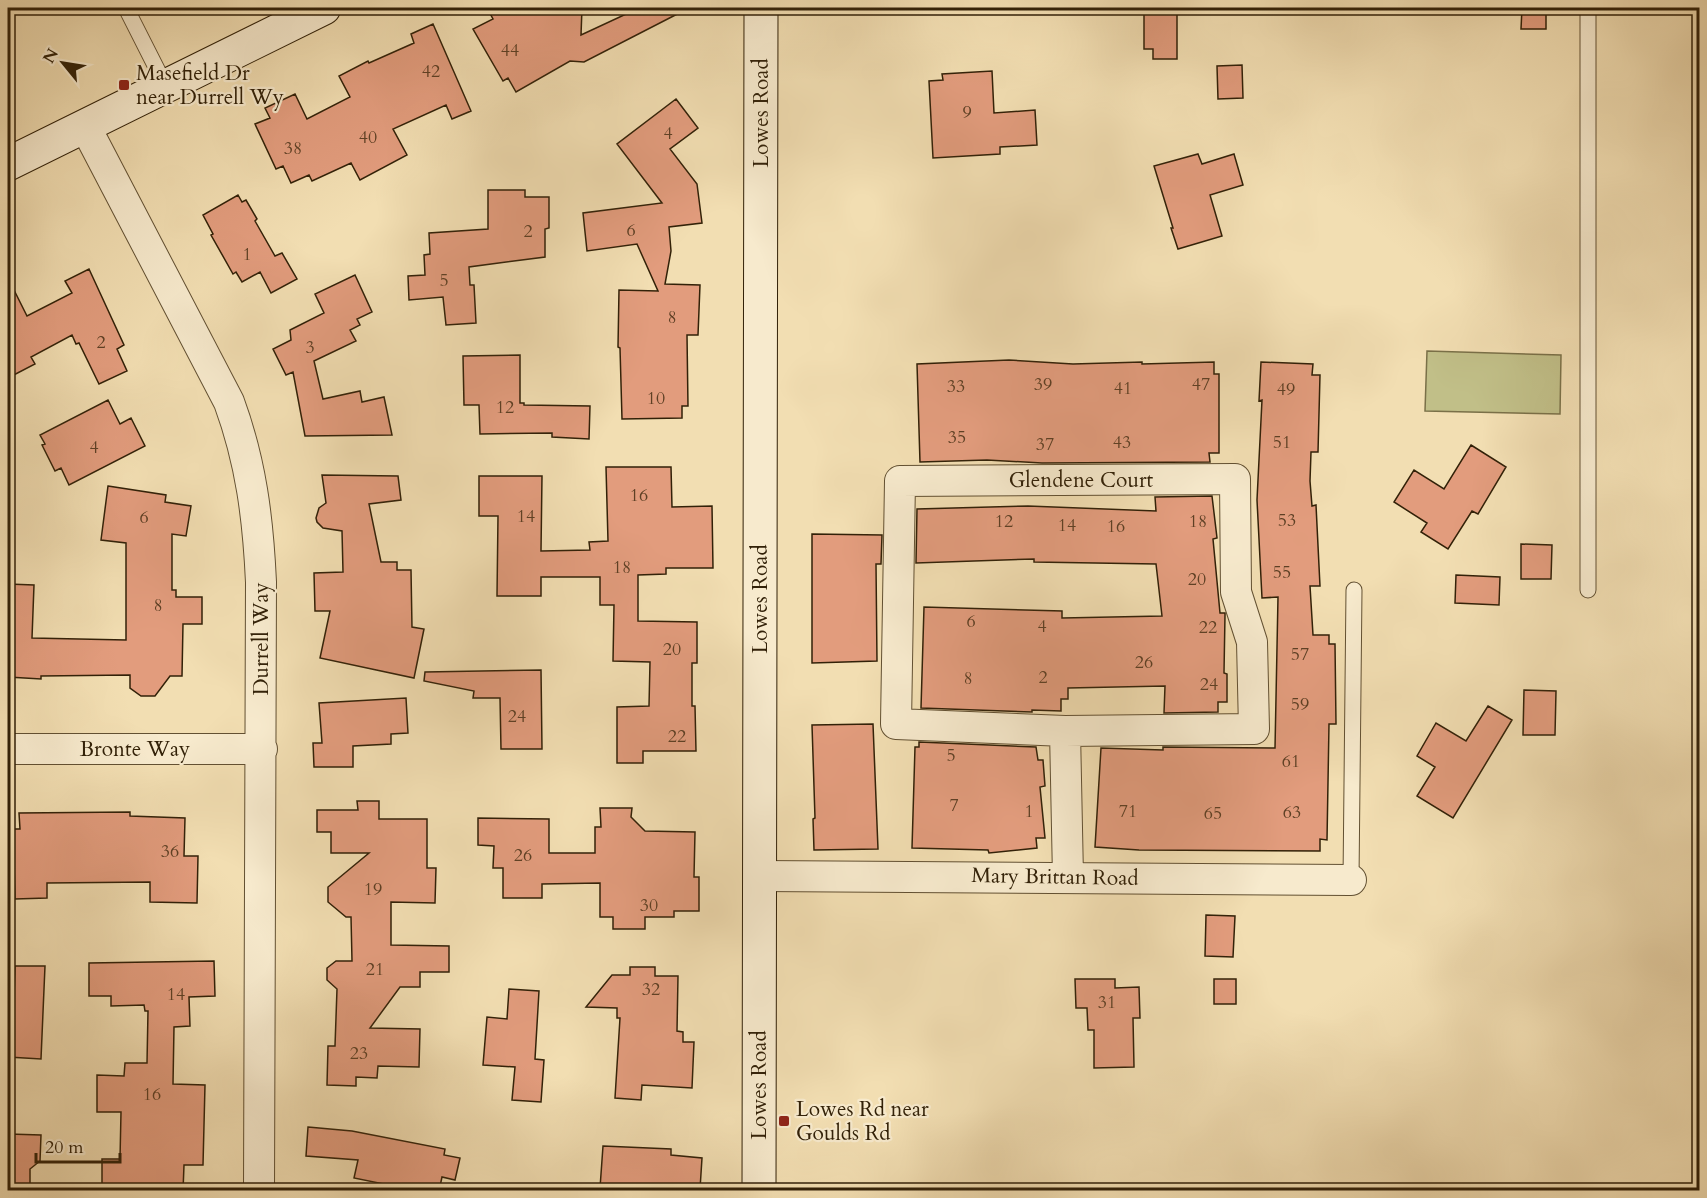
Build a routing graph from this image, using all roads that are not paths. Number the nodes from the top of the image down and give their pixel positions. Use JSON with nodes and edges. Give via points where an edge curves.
{"nodes":[{"id":1,"x":126,"y":8,"type":"edge"},
{"id":2,"x":324,"y":8,"type":"edge"},
{"id":3,"x":761,"y":8,"type":"edge"},
{"id":4,"x":1588,"y":8,"type":"edge"},
{"id":5,"x":166,"y":87,"type":"junction"},
{"id":6,"x":85,"y":126,"type":"junction"},
{"id":7,"x":8,"y":164,"type":"edge"},
{"id":8,"x":1354,"y":590,"type":"dead end"},
{"id":9,"x":1588,"y":590,"type":"dead end"},
{"id":10,"x":1065,"y":731,"type":"junction"},
{"id":11,"x":8,"y":749,"type":"edge"},
{"id":12,"x":262,"y":749,"type":"junction"},
{"id":13,"x":759,"y":876,"type":"junction"},
{"id":14,"x":1068,"y":877,"type":"junction"},
{"id":15,"x":1351,"y":880,"type":"joint"},
{"id":16,"x":260,"y":1191,"type":"edge"},
{"id":17,"x":759,"y":1191,"type":"edge"}],
"edges":[{"from":1,"to":5,"type":"lane"},
{"from":2,"to":5,"type":"main road"},
{"from":3,"to":13,"type":"main road","name":"Lowes Road"},
{"from":4,"to":9,"type":"lane"},
{"from":5,"to":6,"type":"main road"},
{"from":6,"to":7,"type":"main road"},
{"from":6,"to":12,"type":"street","name":"Durrell Way","via":[[224,392],[243,442],[258,528]]},
{"from":8,"to":15,"type":"lane"},
{"from":10,"to":10,"type":"street","name":"Glendene Court","via":[[896,724],[900,481],[1235,479],[1236,592],[1252,642],[1254,729]]},
{"from":10,"to":14,"type":"street"},
{"from":11,"to":12,"type":"street","name":"Bronte Way"},
{"from":12,"to":16,"type":"street","name":"Durrell Way"},
{"from":13,"to":14,"type":"street","name":"Mary Brittan Road"},
{"from":13,"to":17,"type":"main road","name":"Lowes Road"},
{"from":14,"to":15,"type":"street","name":"Mary Brittan Road"}]}
